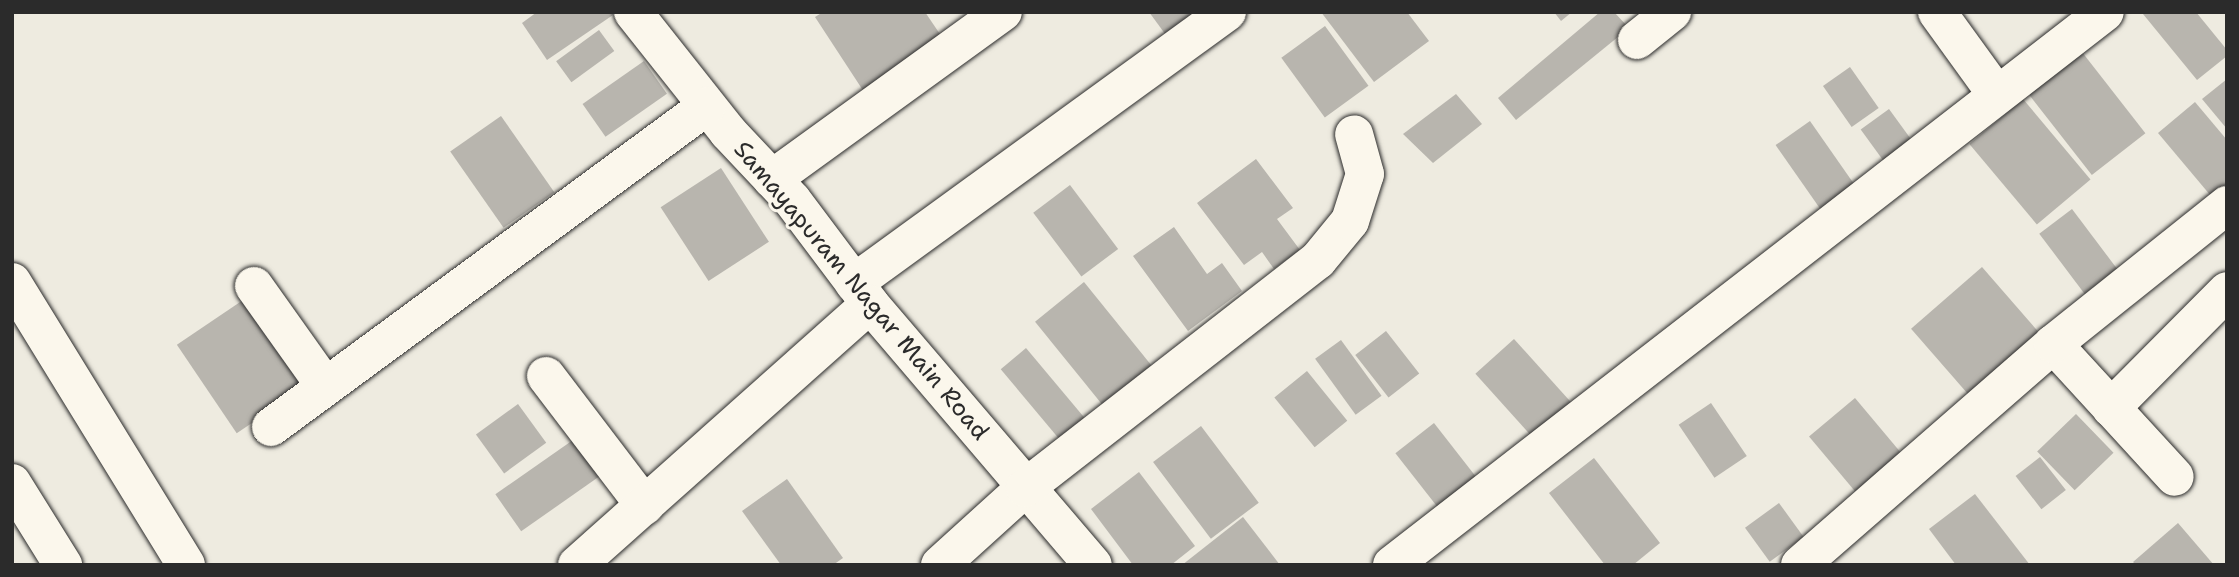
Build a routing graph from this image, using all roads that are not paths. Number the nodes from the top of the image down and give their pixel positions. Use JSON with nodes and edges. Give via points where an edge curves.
{"nodes":[{"id":1,"x":634,"y":12,"type":"edge"},
{"id":2,"x":1003,"y":12,"type":"edge"},
{"id":3,"x":1227,"y":12,"type":"edge"},
{"id":4,"x":1672,"y":12,"type":"edge"},
{"id":5,"x":1937,"y":12,"type":"edge"},
{"id":6,"x":2105,"y":12,"type":"edge"},
{"id":7,"x":1637,"y":40,"type":"dead end"},
{"id":8,"x":1997,"y":94,"type":"junction"},
{"id":9,"x":707,"y":106,"type":"junction"},
{"id":10,"x":1354,"y":134,"type":"dead end"},
{"id":11,"x":772,"y":179,"type":"junction"},
{"id":12,"x":2227,"y":205,"type":"edge"},
{"id":13,"x":12,"y":282,"type":"edge"},
{"id":14,"x":254,"y":286,"type":"dead end"},
{"id":15,"x":2227,"y":291,"type":"edge"},
{"id":16,"x":862,"y":294,"type":"junction"},
{"id":17,"x":2053,"y":344,"type":"junction"},
{"id":18,"x":546,"y":376,"type":"dead end"},
{"id":19,"x":325,"y":386,"type":"junction"},
{"id":20,"x":2111,"y":408,"type":"junction"},
{"id":21,"x":271,"y":427,"type":"dead end"},
{"id":22,"x":2175,"y":477,"type":"dead end"},
{"id":23,"x":12,"y":483,"type":"edge"},
{"id":24,"x":1025,"y":488,"type":"junction"},
{"id":25,"x":645,"y":506,"type":"junction"},
{"id":26,"x":63,"y":565,"type":"edge"},
{"id":27,"x":186,"y":565,"type":"edge"},
{"id":28,"x":578,"y":565,"type":"edge"},
{"id":29,"x":940,"y":565,"type":"edge"},
{"id":30,"x":1093,"y":565,"type":"edge"},
{"id":31,"x":1392,"y":565,"type":"edge"},
{"id":32,"x":1800,"y":565,"type":"edge"}],
"edges":[{"from":1,"to":9,"type":"main road","name":"Samayapuram Nagar Main Road"},
{"from":2,"to":11,"type":"main road"},
{"from":3,"to":16,"type":"main road"},
{"from":4,"to":7,"type":"main road"},
{"from":5,"to":8,"type":"main road"},
{"from":6,"to":8,"type":"main road"},
{"from":8,"to":31,"type":"main road"},
{"from":9,"to":11,"type":"main road","name":"Samayapuram Nagar Main Road"},
{"from":9,"to":19,"type":"main road"},
{"from":10,"to":24,"type":"main road","via":[[1365,174],[1350,221],[1318,260]]},
{"from":11,"to":16,"type":"main road","name":"Samayapuram Nagar Main Road"},
{"from":12,"to":17,"type":"main road"},
{"from":13,"to":27,"type":"main road"},
{"from":14,"to":19,"type":"main road"},
{"from":15,"to":20,"type":"main road"},
{"from":16,"to":24,"type":"main road","name":"Samayapuram Nagar Main Road"},
{"from":16,"to":25,"type":"main road"},
{"from":17,"to":20,"type":"main road"},
{"from":17,"to":32,"type":"main road"},
{"from":18,"to":25,"type":"main road"},
{"from":19,"to":21,"type":"main road"},
{"from":20,"to":22,"type":"main road"},
{"from":23,"to":26,"type":"main road"},
{"from":24,"to":29,"type":"main road"},
{"from":24,"to":30,"type":"main road","name":"Samayapuram Nagar Main Road"},
{"from":25,"to":28,"type":"main road"}]}
